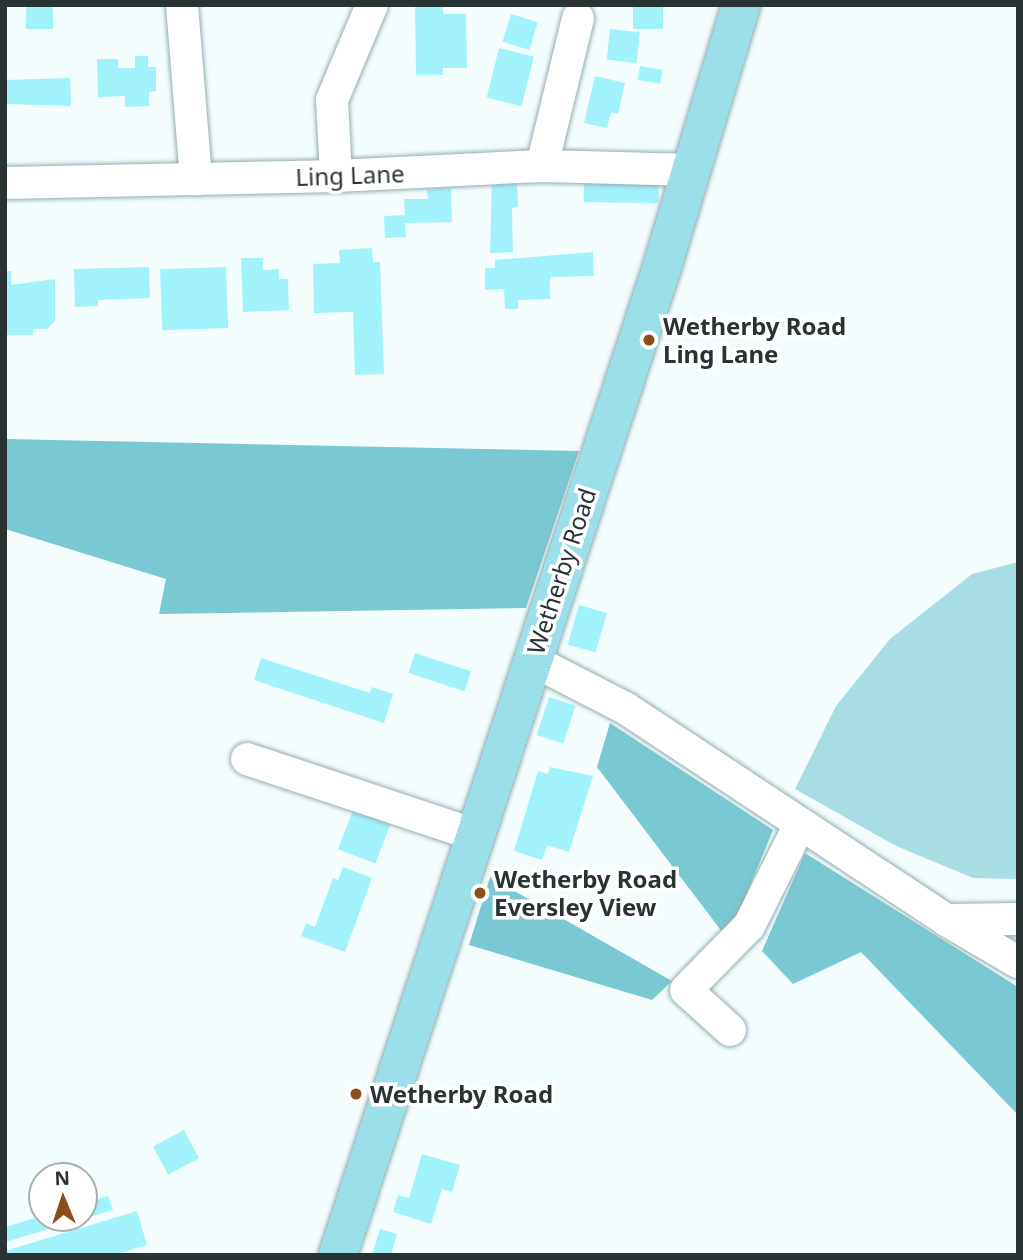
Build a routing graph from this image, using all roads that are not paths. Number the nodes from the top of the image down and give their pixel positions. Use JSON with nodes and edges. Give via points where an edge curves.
{"nodes":[{"id":1,"x":182,"y":5,"type":"edge"},
{"id":2,"x":372,"y":5,"type":"edge"},
{"id":3,"x":741,"y":5,"type":"edge"},
{"id":4,"x":578,"y":18,"type":"dead end"},
{"id":5,"x":542,"y":166,"type":"junction"},
{"id":6,"x":694,"y":170,"type":"junction"},
{"id":7,"x":336,"y":176,"type":"junction"},
{"id":8,"x":196,"y":180,"type":"junction"},
{"id":9,"x":5,"y":183,"type":"edge"},
{"id":10,"x":532,"y":660,"type":"junction"},
{"id":11,"x":247,"y":759,"type":"dead end"},
{"id":12,"x":800,"y":824,"type":"junction"},
{"id":13,"x":475,"y":835,"type":"junction"},
{"id":14,"x":1018,"y":919,"type":"edge"},
{"id":15,"x":946,"y":920,"type":"junction"},
{"id":16,"x":1018,"y":962,"type":"edge"},
{"id":17,"x":730,"y":1030,"type":"dead end"},
{"id":18,"x":338,"y":1255,"type":"edge"}],
"edges":[{"from":1,"to":8,"type":"street"},
{"from":2,"to":7,"type":"street","via":[[332,100]]},
{"from":3,"to":6,"type":"main road","name":"Wetherby Road"},
{"from":4,"to":5,"type":"street"},
{"from":5,"to":6,"type":"street","name":"Ling Lane"},
{"from":5,"to":7,"type":"street","name":"Ling Lane"},
{"from":6,"to":10,"type":"main road","name":"Wetherby Road"},
{"from":7,"to":8,"type":"street","name":"Ling Lane"},
{"from":8,"to":9,"type":"street","name":"Ling Lane"},
{"from":10,"to":12,"type":"street","via":[[625,708]]},
{"from":10,"to":13,"type":"main road","name":"Wetherby Road"},
{"from":11,"to":13,"type":"street"},
{"from":12,"to":15,"type":"street"},
{"from":12,"to":17,"type":"street","via":[[749,926],[686,990]]},
{"from":13,"to":18,"type":"main road","name":"Wetherby Road"},
{"from":14,"to":15,"type":"street"},
{"from":15,"to":16,"type":"street"}]}
